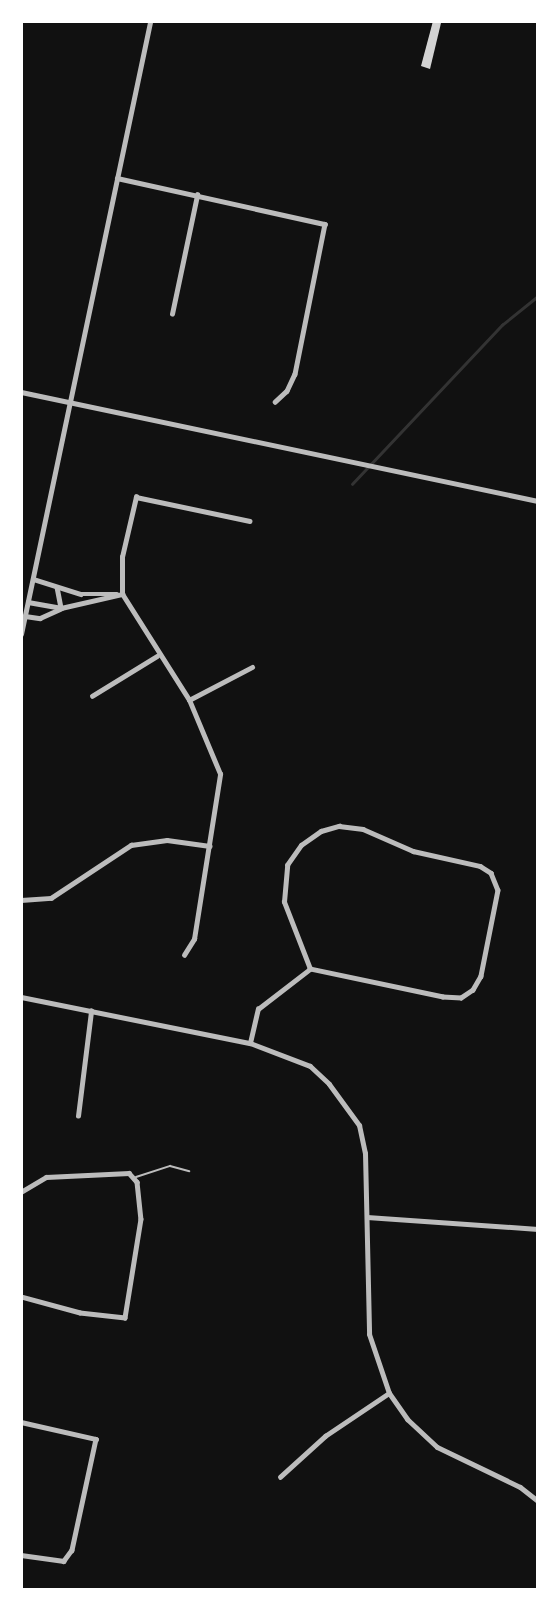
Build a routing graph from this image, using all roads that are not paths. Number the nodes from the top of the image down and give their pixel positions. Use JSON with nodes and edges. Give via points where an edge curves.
{"nodes":[{"id":1,"x":150,"y":21,"type":"edge"},
{"id":2,"x":117,"y":178,"type":"junction"},
{"id":3,"x":197,"y":195,"type":"junction"},
{"id":4,"x":172,"y":314,"type":"dead end"},
{"id":5,"x":21,"y":392,"type":"edge"},
{"id":6,"x":70,"y":402,"type":"junction"},
{"id":7,"x":275,"y":402,"type":"dead end"},
{"id":8,"x":538,"y":501,"type":"edge"},
{"id":9,"x":250,"y":521,"type":"dead end"},
{"id":10,"x":33,"y":579,"type":"junction"},
{"id":11,"x":57,"y":587,"type":"junction"},
{"id":12,"x":122,"y":594,"type":"junction"},
{"id":13,"x":28,"y":602,"type":"junction"},
{"id":14,"x":61,"y":608,"type":"junction"},
{"id":15,"x":25,"y":616,"type":"junction"},
{"id":16,"x":21,"y":634,"type":"edge"},
{"id":17,"x":157,"y":656,"type":"junction"},
{"id":18,"x":252,"y":667,"type":"dead end"},
{"id":19,"x":92,"y":696,"type":"dead end"},
{"id":20,"x":189,"y":701,"type":"junction"},
{"id":21,"x":210,"y":846,"type":"junction"},
{"id":22,"x":21,"y":900,"type":"edge"},
{"id":23,"x":184,"y":955,"type":"dead end"},
{"id":24,"x":310,"y":969,"type":"junction"},
{"id":25,"x":21,"y":997,"type":"edge"},
{"id":26,"x":91,"y":1011,"type":"junction"},
{"id":27,"x":250,"y":1043,"type":"junction"},
{"id":28,"x":78,"y":1116,"type":"dead end"},
{"id":29,"x":189,"y":1171,"type":"dead end"},
{"id":30,"x":135,"y":1177,"type":"junction"},
{"id":31,"x":21,"y":1192,"type":"edge"},
{"id":32,"x":367,"y":1217,"type":"junction"},
{"id":33,"x":538,"y":1229,"type":"edge"},
{"id":34,"x":21,"y":1297,"type":"edge"},
{"id":35,"x":389,"y":1393,"type":"junction"},
{"id":36,"x":21,"y":1422,"type":"edge"},
{"id":37,"x":280,"y":1477,"type":"dead end"},
{"id":38,"x":538,"y":1502,"type":"edge"},
{"id":39,"x":21,"y":1555,"type":"edge"}],
"edges":[{"from":1,"to":2,"type":"street"},
{"from":2,"to":3,"type":"street"},
{"from":2,"to":6,"type":"street"},
{"from":3,"to":4,"type":"street"},
{"from":3,"to":7,"type":"street","via":[[325,223],[295,374]]},
{"from":5,"to":6,"type":"street"},
{"from":6,"to":8,"type":"street"},
{"from":6,"to":10,"type":"street"},
{"from":9,"to":12,"type":"street","via":[[136,497],[122,557]]},
{"from":10,"to":11,"type":"street"},
{"from":10,"to":13,"type":"street"},
{"from":11,"to":12,"type":"street","via":[[81,594]]},
{"from":11,"to":14,"type":"street"},
{"from":12,"to":14,"type":"street"},
{"from":12,"to":17,"type":"street"},
{"from":13,"to":14,"type":"street"},
{"from":13,"to":15,"type":"street"},
{"from":14,"to":15,"type":"street","via":[[40,618]]},
{"from":15,"to":16,"type":"street"},
{"from":17,"to":19,"type":"street"},
{"from":17,"to":20,"type":"street"},
{"from":18,"to":20,"type":"street"},
{"from":20,"to":21,"type":"street","via":[[220,774]]},
{"from":21,"to":22,"type":"street","via":[[167,840],[131,845],[51,898]]},
{"from":21,"to":23,"type":"street","via":[[194,939]]},
{"from":24,"to":24,"type":"street","via":[[460,998],[473,990],[481,976],[498,881],[480,866],[413,851],[363,829],[339,826],[321,831],[301,845],[287,865],[284,901]]},
{"from":24,"to":27,"type":"street","via":[[258,1009]]},
{"from":25,"to":26,"type":"street"},
{"from":26,"to":27,"type":"street"},
{"from":26,"to":28,"type":"street"},
{"from":27,"to":32,"type":"street","via":[[310,1066],[346,1105],[359,1125],[365,1153]]},
{"from":29,"to":30,"type":"lane","via":[[170,1166]]},
{"from":30,"to":31,"type":"street","via":[[121,1171],[46,1177]]},
{"from":30,"to":34,"type":"street","via":[[141,1219],[125,1318],[80,1313]]},
{"from":32,"to":33,"type":"street"},
{"from":32,"to":35,"type":"street","via":[[369,1334]]},
{"from":35,"to":37,"type":"street","via":[[336,1428]]},
{"from":35,"to":38,"type":"street","via":[[407,1419],[437,1447],[509,1481]]},
{"from":36,"to":39,"type":"street","via":[[96,1439],[72,1550],[65,1563]]}]}
